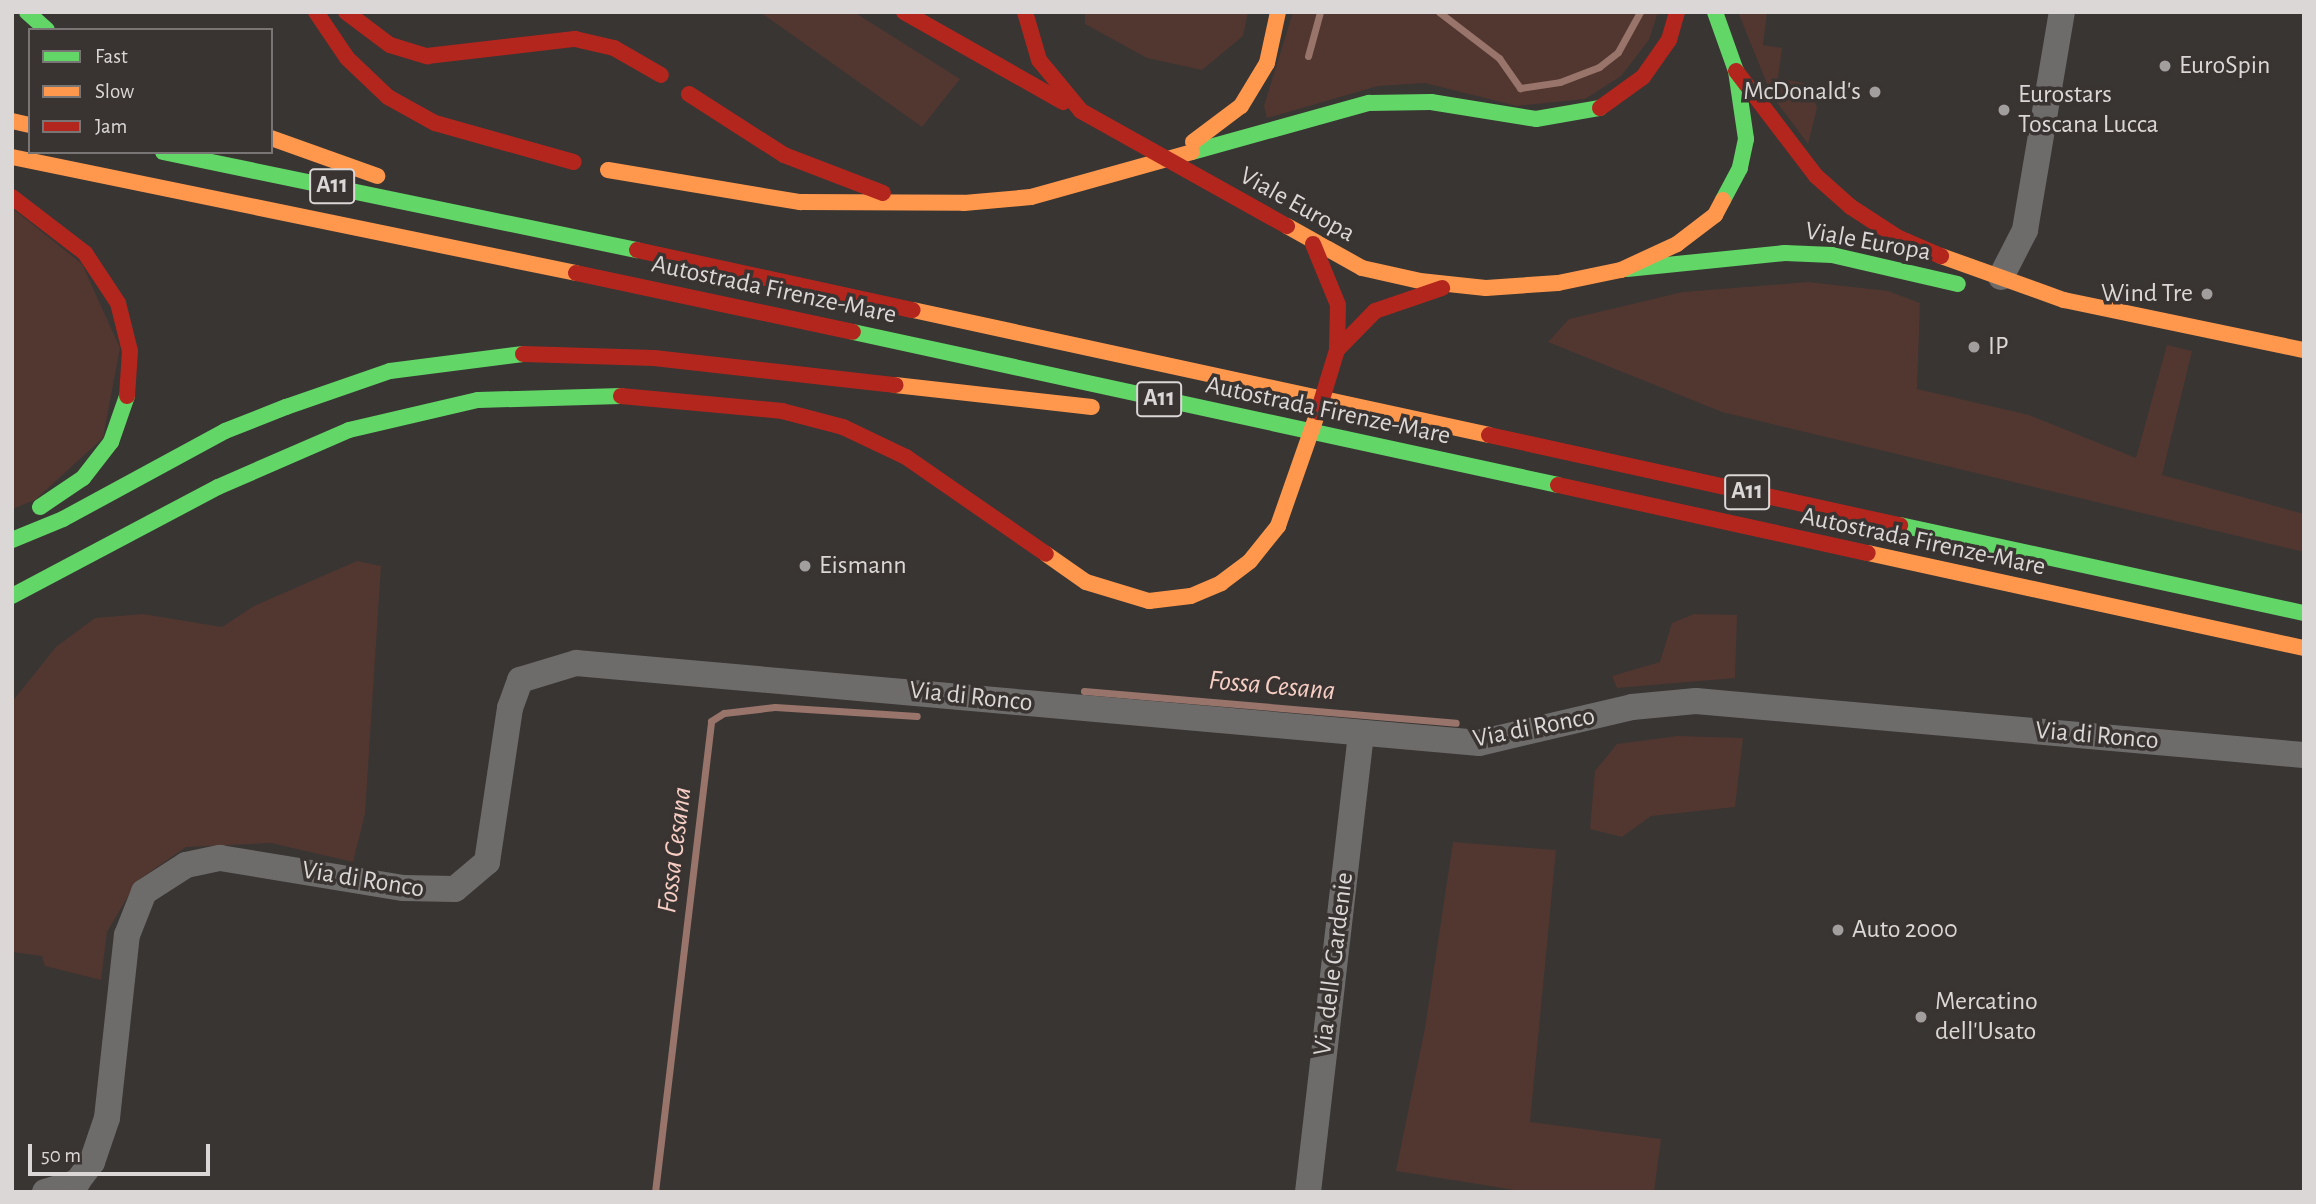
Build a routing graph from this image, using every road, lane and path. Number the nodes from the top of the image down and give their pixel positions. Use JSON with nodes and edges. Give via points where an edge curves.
{"nodes":[{"id":1,"x":27,"y":12,"type":"edge"},
{"id":2,"x":316,"y":12,"type":"edge"},
{"id":3,"x":346,"y":12,"type":"edge"},
{"id":4,"x":904,"y":12,"type":"edge"},
{"id":5,"x":1025,"y":12,"type":"edge"},
{"id":6,"x":1278,"y":12,"type":"edge"},
{"id":7,"x":1677,"y":12,"type":"edge"},
{"id":8,"x":1715,"y":12,"type":"edge"},
{"id":9,"x":2062,"y":12,"type":"edge"},
{"id":10,"x":45,"y":28,"type":"edge"},
{"id":11,"x":1736,"y":71,"type":"junction"},
{"id":12,"x":661,"y":75,"type":"dead end"},
{"id":13,"x":690,"y":94,"type":"dead end"},
{"id":14,"x":1087,"y":115,"type":"junction"},
{"id":15,"x":273,"y":139,"type":"edge"},
{"id":16,"x":173,"y":154,"type":"edge"},
{"id":17,"x":12,"y":157,"type":"edge"},
{"id":18,"x":574,"y":162,"type":"dead end"},
{"id":19,"x":608,"y":170,"type":"dead end"},
{"id":20,"x":1118,"y":176,"type":"junction"},
{"id":21,"x":12,"y":197,"type":"edge"},
{"id":22,"x":911,"y":203,"type":"junction"},
{"id":23,"x":501,"y":220,"type":"junction"},
{"id":24,"x":1313,"y":244,"type":"junction"},
{"id":25,"x":1621,"y":270,"type":"junction"},
{"id":26,"x":2001,"y":277,"type":"junction"},
{"id":27,"x":1451,"y":285,"type":"junction"},
{"id":28,"x":2064,"y":300,"type":"junction"},
{"id":29,"x":2304,"y":350,"type":"edge"},
{"id":30,"x":1337,"y":351,"type":"junction"},
{"id":31,"x":1104,"y":409,"type":"dead end"},
{"id":32,"x":1141,"y":413,"type":"dead end"},
{"id":33,"x":1270,"y":423,"type":"junction"},
{"id":34,"x":25,"y":514,"type":"dead end"},
{"id":35,"x":12,"y":540,"type":"edge"},
{"id":36,"x":12,"y":596,"type":"edge"},
{"id":37,"x":2304,"y":613,"type":"edge"},
{"id":38,"x":2304,"y":648,"type":"edge"},
{"id":39,"x":1361,"y":736,"type":"junction"},
{"id":40,"x":2304,"y":755,"type":"edge"},
{"id":41,"x":45,"y":1192,"type":"edge"},
{"id":42,"x":1308,"y":1192,"type":"edge"}],
"edges":[{"from":1,"to":10,"type":"main road"},
{"from":2,"to":18,"type":"main road","via":[[347,58],[388,97],[435,123]]},
{"from":3,"to":12,"type":"main road","via":[[390,46],[427,56],[575,39],[614,48]]},
{"from":4,"to":14,"type":"main road"},
{"from":5,"to":14,"type":"main road","name":"Viale Europa","via":[[1039,60]]},
{"from":6,"to":20,"type":"main road","via":[[1267,63],[1241,106],[1204,137]]},
{"from":7,"to":20,"type":"main road","via":[[1669,40],[1643,77],[1602,107],[1579,114],[1536,119],[1431,102],[1369,103]]},
{"from":8,"to":11,"type":"main road","name":"Viale Europa"},
{"from":9,"to":26,"type":"street","via":[[2025,230]]},
{"from":11,"to":25,"type":"main road","name":"Viale Europa","via":[[1746,139],[1727,198],[1686,238]]},
{"from":11,"to":26,"type":"main road","name":"Viale Europa","via":[[1796,155],[1851,208],[1898,237]]},
{"from":13,"to":22,"type":"main road","via":[[785,155]]},
{"from":14,"to":24,"type":"main road","name":"Viale Europa"},
{"from":15,"to":23,"type":"main road"},
{"from":16,"to":23,"type":"main road","name":"Autostrada Firenze-Mare","number":"A11"},
{"from":17,"to":33,"type":"main road","name":"Autostrada Firenze-Mare","number":"A11","via":[[681,294]]},
{"from":19,"to":22,"type":"main road","via":[[749,197]]},
{"from":20,"to":22,"type":"main road","via":[[1031,197]]},
{"from":21,"to":34,"type":"main road","via":[[85,253],[118,303],[130,351],[124,410],[99,462],[64,493]]},
{"from":23,"to":37,"type":"main road","name":"Autostrada Firenze-Mare","number":"A11"},
{"from":24,"to":27,"type":"main road","name":"Viale Europa","via":[[1391,276]]},
{"from":24,"to":30,"type":"main road","via":[[1338,305]]},
{"from":25,"to":27,"type":"main road","name":"Viale Europa","via":[[1532,286]]},
{"from":25,"to":28,"type":"main road","name":"Viale Europa","via":[[1785,253],[1832,256],[2035,299]]},
{"from":26,"to":28,"type":"main road","name":"Viale Europa"},
{"from":27,"to":30,"type":"main road","via":[[1375,311]]},
{"from":28,"to":29,"type":"main road","name":"Viale Europa"},
{"from":30,"to":36,"type":"main road","via":[[1285,511],[1263,546],[1228,578],[1191,596],[1149,601],[1086,582],[906,457],[843,427],[782,411],[600,394],[534,396],[413,413],[311,444],[218,486]]},
{"from":31,"to":35,"type":"main road","via":[[654,358],[490,355],[390,371],[286,407],[225,431],[63,519]]},
{"from":32,"to":33,"type":"main road"},
{"from":33,"to":38,"type":"main road","name":"Autostrada Firenze-Mare","number":"A11"},
{"from":39,"to":40,"type":"street","name":"Via di Ronco","via":[[1479,743],[1632,707],[1696,701]]},
{"from":39,"to":41,"type":"street","name":"Via di Ronco","via":[[589,664],[547,669],[520,680],[510,708],[487,862],[455,889],[404,888],[220,858],[186,865],[144,892],[127,935],[107,1118],[92,1163],[77,1182]]},
{"from":39,"to":42,"type":"street","name":"Via delle Gardenie"}]}
